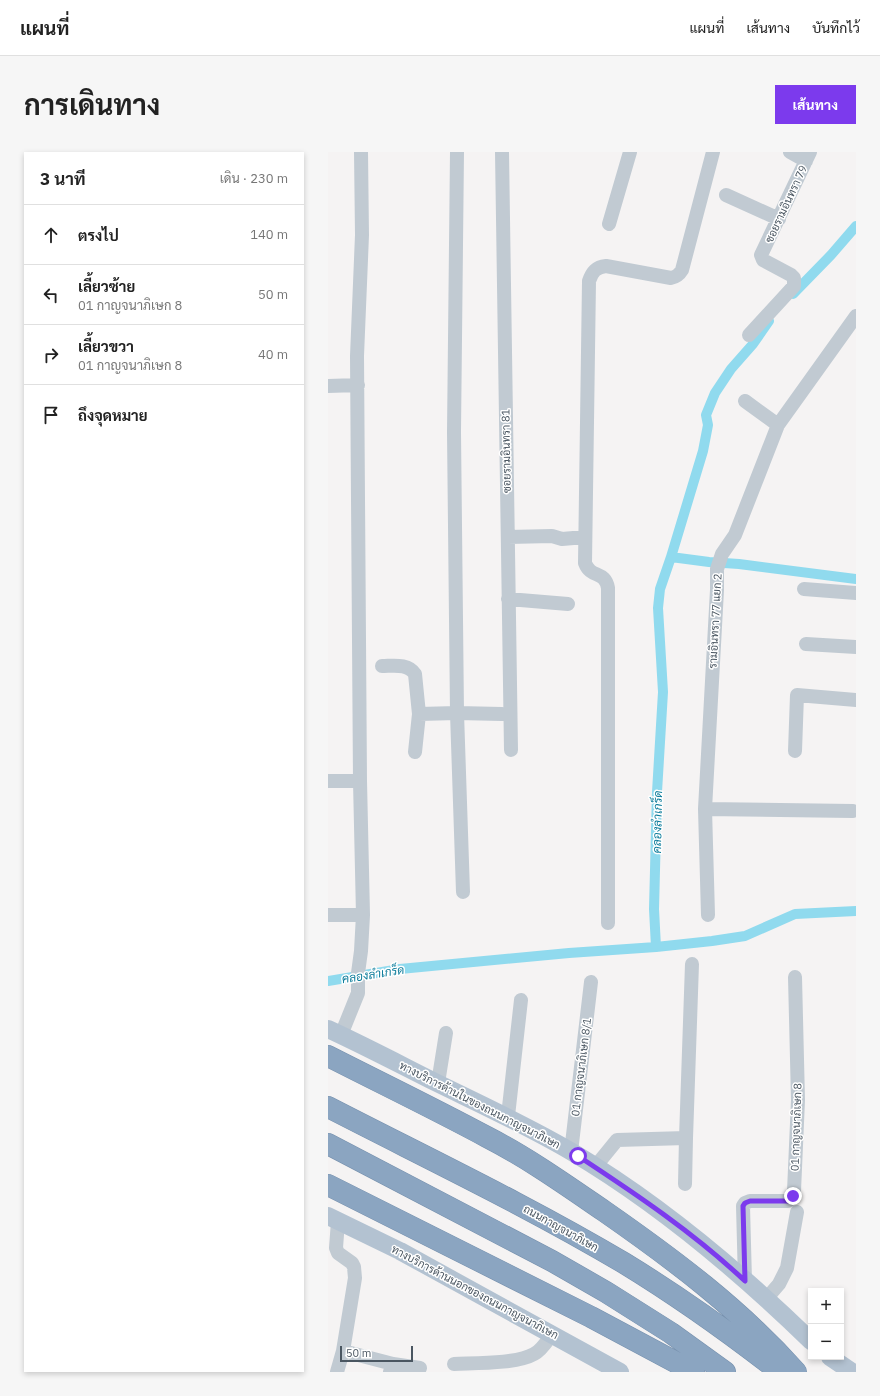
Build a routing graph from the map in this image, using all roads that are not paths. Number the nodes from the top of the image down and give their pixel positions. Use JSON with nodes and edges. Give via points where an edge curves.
{"nodes":[{"id":1,"x":361,"y":152,"type":"edge"},
{"id":2,"x":457,"y":152,"type":"edge"},
{"id":3,"x":502,"y":152,"type":"edge"},
{"id":4,"x":630,"y":152,"type":"edge"},
{"id":5,"x":713,"y":152,"type":"edge"},
{"id":6,"x":790,"y":152,"type":"edge"},
{"id":7,"x":808,"y":156,"type":"edge"},
{"id":8,"x":726,"y":195,"type":"dead end"},
{"id":9,"x":779,"y":219,"type":"junction"},
{"id":10,"x":609,"y":224,"type":"dead end"},
{"id":11,"x":856,"y":316,"type":"edge"},
{"id":12,"x":749,"y":335,"type":"dead end"},
{"id":13,"x":358,"y":385,"type":"junction"},
{"id":14,"x":328,"y":386,"type":"edge"},
{"id":15,"x":745,"y":401,"type":"dead end"},
{"id":16,"x":778,"y":425,"type":"junction"},
{"id":17,"x":508,"y":537,"type":"junction"},
{"id":18,"x":585,"y":537,"type":"junction"},
{"id":19,"x":804,"y":589,"type":"dead end"},
{"id":20,"x":856,"y":593,"type":"edge"},
{"id":21,"x":508,"y":599,"type":"junction"},
{"id":22,"x":568,"y":604,"type":"dead end"},
{"id":23,"x":806,"y":644,"type":"dead end"},
{"id":24,"x":856,"y":647,"type":"edge"},
{"id":25,"x":382,"y":666,"type":"dead end"},
{"id":26,"x":856,"y":700,"type":"edge"},
{"id":27,"x":457,"y":713,"type":"junction"},
{"id":28,"x":419,"y":714,"type":"junction"},
{"id":29,"x":502,"y":714,"type":"dead end"},
{"id":30,"x":511,"y":750,"type":"dead end"},
{"id":31,"x":795,"y":751,"type":"dead end"},
{"id":32,"x":415,"y":752,"type":"dead end"},
{"id":33,"x":328,"y":781,"type":"edge"},
{"id":34,"x":360,"y":781,"type":"junction"},
{"id":35,"x":704,"y":809,"type":"junction"},
{"id":36,"x":853,"y":811,"type":"dead end"},
{"id":37,"x":463,"y":892,"type":"dead end"},
{"id":38,"x":328,"y":915,"type":"edge"},
{"id":39,"x":362,"y":915,"type":"junction"},
{"id":40,"x":708,"y":915,"type":"dead end"},
{"id":41,"x":608,"y":923,"type":"dead end"},
{"id":42,"x":692,"y":964,"type":"dead end"},
{"id":43,"x":796,"y":977,"type":"dead end"},
{"id":44,"x":591,"y":982,"type":"dead end"},
{"id":45,"x":521,"y":1000,"type":"dead end"},
{"id":46,"x":335,"y":1032,"type":"edge"},
{"id":47,"x":446,"y":1033,"type":"dead end"},
{"id":48,"x":328,"y":1056,"type":"edge"},
{"id":49,"x":438,"y":1083,"type":"junction"},
{"id":50,"x":328,"y":1107,"type":"edge"},
{"id":51,"x":508,"y":1116,"type":"junction"},
{"id":52,"x":686,"y":1138,"type":"junction"},
{"id":53,"x":328,"y":1144,"type":"edge"},
{"id":54,"x":571,"y":1152,"type":"junction"},
{"id":55,"x":595,"y":1167,"type":"junction"},
{"id":56,"x":685,"y":1184,"type":"dead end"},
{"id":57,"x":328,"y":1185,"type":"edge"},
{"id":58,"x":797,"y":1212,"type":"dead end"},
{"id":59,"x":333,"y":1219,"type":"edge"},
{"id":60,"x":745,"y":1281,"type":"junction"},
{"id":61,"x":767,"y":1298,"type":"junction"},
{"id":62,"x":552,"y":1334,"type":"junction"},
{"id":63,"x":808,"y":1338,"type":"edge"},
{"id":64,"x":343,"y":1351,"type":"junction"},
{"id":65,"x":827,"y":1360,"type":"edge"},
{"id":66,"x":834,"y":1360,"type":"edge"},
{"id":67,"x":454,"y":1364,"type":"dead end"},
{"id":68,"x":392,"y":1368,"type":"edge"},
{"id":69,"x":420,"y":1368,"type":"dead end"},
{"id":70,"x":337,"y":1372,"type":"edge"},
{"id":71,"x":620,"y":1372,"type":"edge"},
{"id":72,"x":694,"y":1372,"type":"edge"},
{"id":73,"x":725,"y":1372,"type":"edge"},
{"id":74,"x":780,"y":1372,"type":"edge"},
{"id":75,"x":796,"y":1372,"type":"edge"},
{"id":76,"x":836,"y":1372,"type":"edge"},
{"id":77,"x":852,"y":1372,"type":"edge"}],
"edges":[{"from":1,"to":13,"type":"street","via":[[362,235]]},
{"from":2,"to":27,"type":"street","via":[[454,432]]},
{"from":3,"to":17,"type":"street","name":"ซอยรามอินทรา 81"},
{"from":4,"to":10,"type":"street"},
{"from":5,"to":18,"type":"street","via":[[680,274],[671,278],[601,266],[592,273],[589,281]]},
{"from":6,"to":7,"type":"street"},
{"from":7,"to":9,"type":"street","name":"ซอยรามอินทรา 79"},
{"from":8,"to":9,"type":"street"},
{"from":9,"to":12,"type":"street","name":"ซอยรามอินทรา 79","via":[[761,255],[763,260],[791,275],[794,278],[794,286]]},
{"from":11,"to":16,"type":"street","name":"รามอินทรา 77 แยก 2"},
{"from":13,"to":14,"type":"street"},
{"from":13,"to":34,"type":"street"},
{"from":15,"to":16,"type":"street"},
{"from":16,"to":35,"type":"street","name":"รามอินทรา 77 แยก 2","via":[[735,535],[722,554],[717,569]]},
{"from":17,"to":18,"type":"street"},
{"from":17,"to":21,"type":"street","name":"ซอยรามอินทรา 81"},
{"from":18,"to":41,"type":"street","via":[[587,568],[603,577],[608,588]]},
{"from":19,"to":20,"type":"street"},
{"from":21,"to":22,"type":"street"},
{"from":21,"to":30,"type":"street","name":"ซอยรามอินทรา 81"},
{"from":23,"to":24,"type":"street"},
{"from":25,"to":28,"type":"street","via":[[407,667],[412,670],[415,674]]},
{"from":26,"to":31,"type":"street","via":[[797,695]]},
{"from":27,"to":28,"type":"street"},
{"from":27,"to":29,"type":"street"},
{"from":27,"to":37,"type":"street"},
{"from":28,"to":32,"type":"street"},
{"from":33,"to":34,"type":"street"},
{"from":34,"to":39,"type":"street"},
{"from":35,"to":36,"type":"street"},
{"from":35,"to":40,"type":"street","name":"รามอินทรา 77 แยก 2"},
{"from":38,"to":39,"type":"street"},
{"from":39,"to":46,"type":"street","via":[[358,993]]},
{"from":42,"to":52,"type":"street"},
{"from":43,"to":60,"type":"street","name":"01 กาญจนาภิเษก 8","via":[[798,1100],[794,1191],[788,1201],[750,1201],[743,1206]]},
{"from":44,"to":54,"type":"street","name":"01 กาญจนาภิเษก 8/1"},
{"from":45,"to":51,"type":"street"},
{"from":46,"to":49,"type":"main road","name":"ทางบริการด้านในของถนนกาญจนาภิเษก"},
{"from":47,"to":49,"type":"street"},
{"from":48,"to":75,"type":"highway","via":[[488,1137],[554,1176],[639,1235],[715,1293],[752,1326]]},
{"from":49,"to":51,"type":"main road","name":"ทางบริการด้านในของถนนกาญจนาภิเษก"},
{"from":50,"to":74,"type":"highway","name":"ถนนกาญจนาภิเษก","via":[[543,1218],[625,1264],[691,1306]]},
{"from":51,"to":54,"type":"main road","name":"ทางบริการด้านในของถนนกาญจนาภิเษก"},
{"from":52,"to":55,"type":"street","via":[[617,1140]]},
{"from":52,"to":56,"type":"street"},
{"from":53,"to":73,"type":"highway","via":[[606,1292],[671,1333]]},
{"from":54,"to":55,"type":"main road","name":"ทางบริการด้านในของถนนกาญจนาภิเษก"},
{"from":55,"to":60,"type":"main road","name":"ทางบริการด้านในของถนนกาญจนาภิเษก","via":[[650,1204],[726,1263]]},
{"from":57,"to":72,"type":"highway","via":[[591,1317]]},
{"from":58,"to":61,"type":"street","via":[[787,1268],[779,1284]]},
{"from":59,"to":62,"type":"main road","name":"ทางบริการด้านนอกของถนนกาญจนาภิเษก","via":[[400,1251]]},
{"from":59,"to":64,"type":"street","via":[[336,1248],[338,1253],[352,1263],[356,1278]]},
{"from":60,"to":61,"type":"main road","name":"ทางบริการด้านในของถนนกาญจนาภิเษก"},
{"from":61,"to":63,"type":"main road","name":"ทางบริการด้านในของถนนกาญจนาภิเษก"},
{"from":62,"to":67,"type":"street","via":[[540,1350],[532,1355],[499,1362]]},
{"from":62,"to":71,"type":"main road","name":"ทางบริการด้านนอกของถนนกาญจนาภิเษก"},
{"from":64,"to":68,"type":"street"},
{"from":64,"to":70,"type":"street"},
{"from":65,"to":76,"type":"main road"},
{"from":66,"to":77,"type":"main road"},
{"from":68,"to":69,"type":"street"}]}
